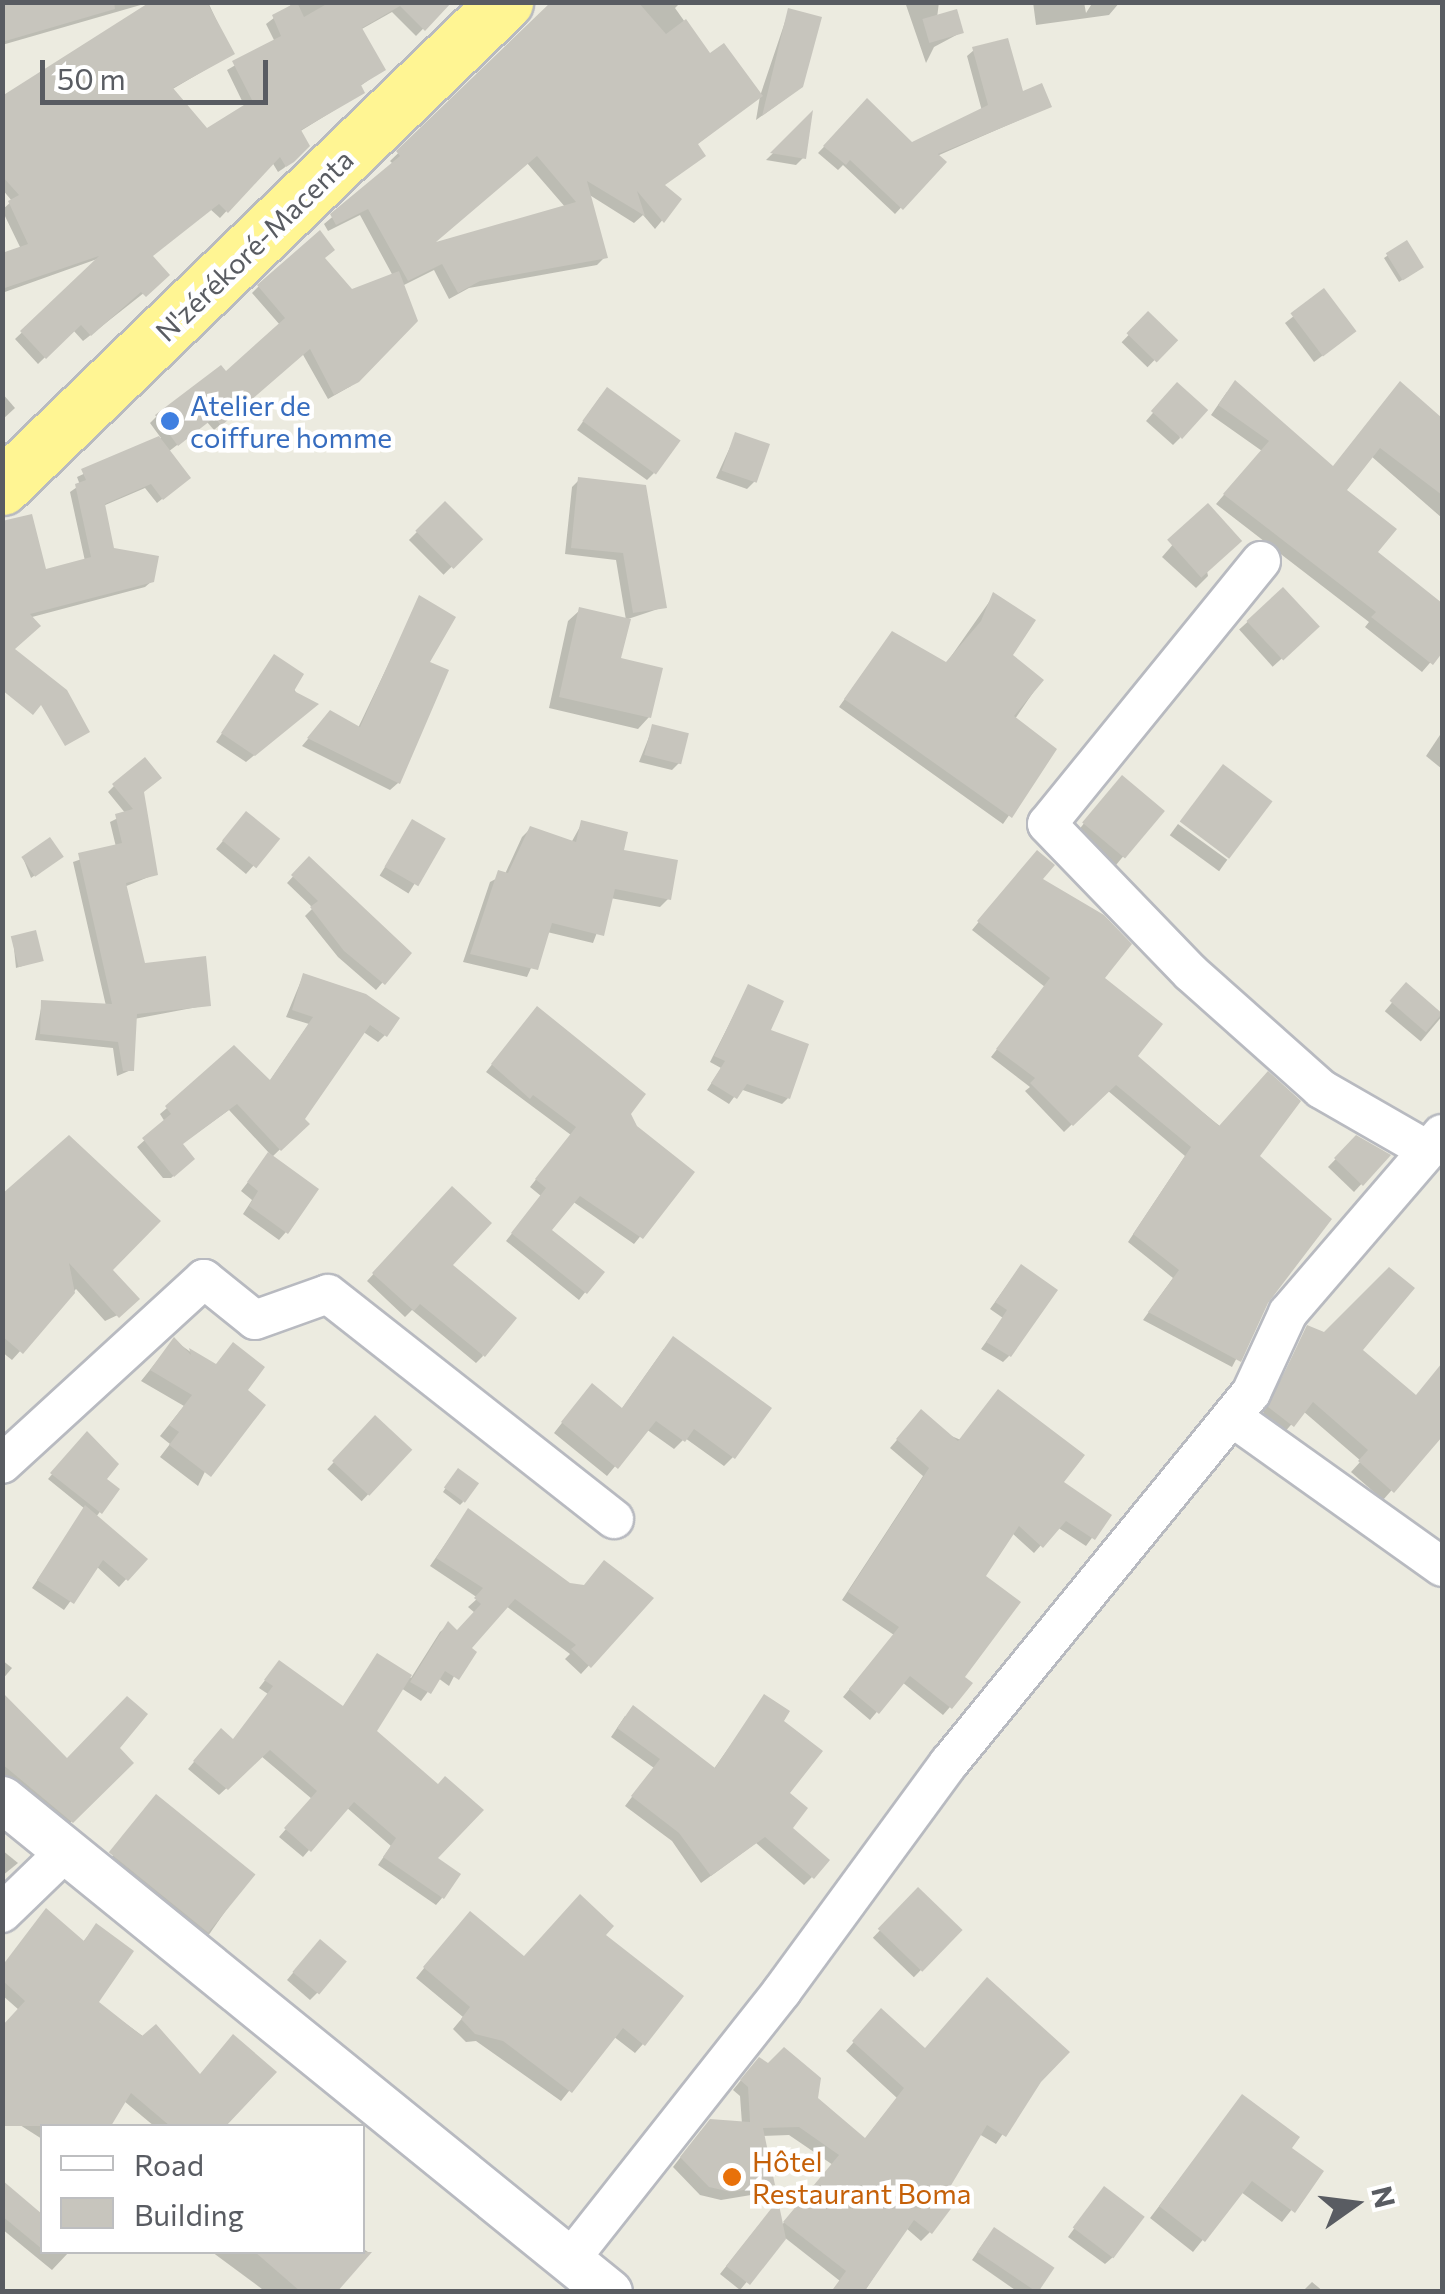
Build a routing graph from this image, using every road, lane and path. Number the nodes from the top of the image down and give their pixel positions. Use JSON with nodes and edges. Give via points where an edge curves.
{"nodes":[{"id":1,"x":505,"y":2,"type":"edge"},
{"id":2,"x":2,"y":487,"type":"edge"},
{"id":3,"x":1262,"y":562,"type":"dead end"},
{"id":4,"x":1435,"y":1142,"type":"edge"},
{"id":5,"x":1232,"y":1417,"type":"junction"},
{"id":6,"x":2,"y":1464,"type":"edge"},
{"id":7,"x":614,"y":1520,"type":"dead end"},
{"id":8,"x":1442,"y":1567,"type":"edge"},
{"id":9,"x":2,"y":1800,"type":"edge"},
{"id":10,"x":65,"y":1852,"type":"junction"},
{"id":11,"x":2,"y":1914,"type":"edge"},
{"id":12,"x":572,"y":2257,"type":"junction"},
{"id":13,"x":609,"y":2292,"type":"edge"}],
"edges":[{"from":1,"to":2,"type":"highway","name":"N'zérékoré-Macenta"},
{"from":3,"to":4,"type":"street","via":[[1047,824],[1190,973],[1321,1089]]},
{"from":4,"to":5,"type":"street","via":[[1288,1313],[1251,1393]]},
{"from":5,"to":8,"type":"street"},
{"from":5,"to":12,"type":"street","via":[[949,1763],[782,1991]]},
{"from":6,"to":7,"type":"street","via":[[204,1279],[255,1320],[328,1294]]},
{"from":9,"to":10,"type":"street"},
{"from":10,"to":11,"type":"street"},
{"from":10,"to":12,"type":"street"},
{"from":12,"to":13,"type":"street"}]}
